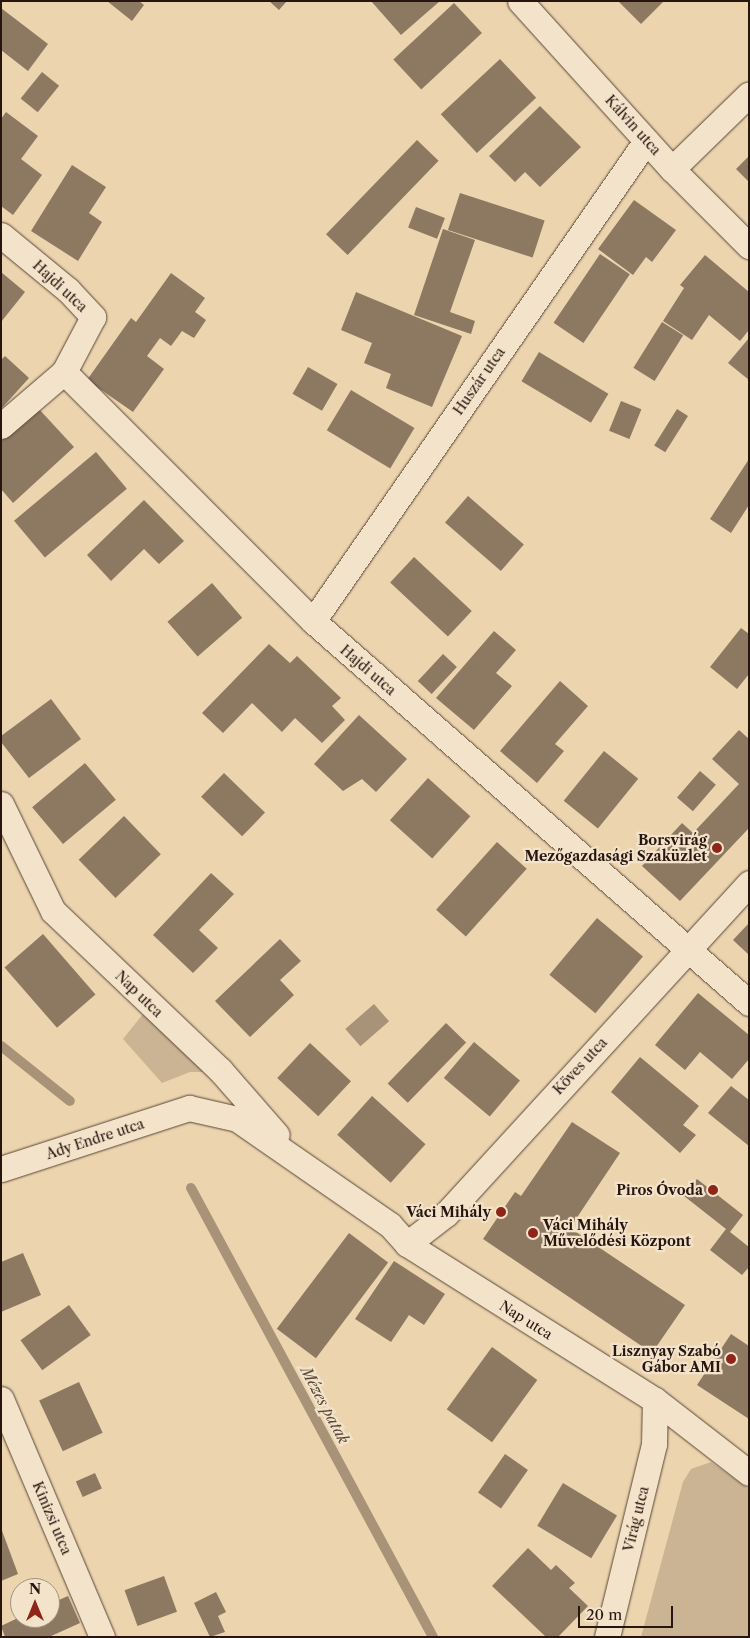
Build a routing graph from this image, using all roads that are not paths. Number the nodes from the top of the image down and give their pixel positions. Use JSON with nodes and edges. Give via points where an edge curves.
{"nodes":[{"id":1,"x":520,"y":1,"type":"edge"},
{"id":2,"x":749,"y":94,"type":"edge"},
{"id":3,"x":646,"y":140,"type":"junction"},
{"id":4,"x":672,"y":169,"type":"junction"},
{"id":5,"x":1,"y":235,"type":"edge"},
{"id":6,"x":749,"y":246,"type":"edge"},
{"id":7,"x":64,"y":372,"type":"junction"},
{"id":8,"x":1,"y":426,"type":"edge"},
{"id":9,"x":313,"y":621,"type":"junction"},
{"id":10,"x":1,"y":804,"type":"edge"},
{"id":11,"x":749,"y":883,"type":"edge"},
{"id":12,"x":687,"y":950,"type":"junction"},
{"id":13,"x":749,"y":1003,"type":"edge"},
{"id":14,"x":188,"y":1108,"type":"joint"},
{"id":15,"x":304,"y":1165,"type":"junction"},
{"id":16,"x":1,"y":1169,"type":"edge"},
{"id":17,"x":407,"y":1244,"type":"junction"},
{"id":18,"x":1,"y":1399,"type":"edge"},
{"id":19,"x":655,"y":1400,"type":"junction"},
{"id":20,"x":749,"y":1473,"type":"edge"},
{"id":21,"x":102,"y":1637,"type":"edge"},
{"id":22,"x":607,"y":1637,"type":"edge"}],
"edges":[{"from":1,"to":3,"type":"street","name":"Kálvin utca"},
{"from":2,"to":4,"type":"street"},
{"from":3,"to":4,"type":"street","name":"Kálvin utca"},
{"from":3,"to":9,"type":"street","name":"Huszár utca"},
{"from":4,"to":6,"type":"street","name":"Kálvin utca"},
{"from":5,"to":7,"type":"street","name":"Hajdi utca","via":[[68,290],[93,317]]},
{"from":7,"to":8,"type":"street","name":"Hajdi utca"},
{"from":7,"to":9,"type":"street","name":"Hajdi utca"},
{"from":9,"to":12,"type":"street","name":"Hajdi utca"},
{"from":10,"to":15,"type":"street","name":"Nap utca","via":[[53,910],[220,1070]]},
{"from":11,"to":12,"type":"street","name":"Köves utca"},
{"from":12,"to":13,"type":"street","name":"Hajdi utca"},
{"from":12,"to":17,"type":"street","name":"Köves utca","via":[[446,1214]]},
{"from":14,"to":15,"type":"street","name":"Nap utca","via":[[237,1119]]},
{"from":14,"to":16,"type":"street","name":"Ady Endre utca"},
{"from":15,"to":17,"type":"street","name":"Nap utca","via":[[390,1225]]},
{"from":17,"to":19,"type":"street","name":"Nap utca"},
{"from":18,"to":21,"type":"street","name":"Kinizsi utca"},
{"from":19,"to":20,"type":"street","name":"Nap utca"},
{"from":19,"to":22,"type":"street","name":"Virág utca","via":[[654,1444]]}]}
